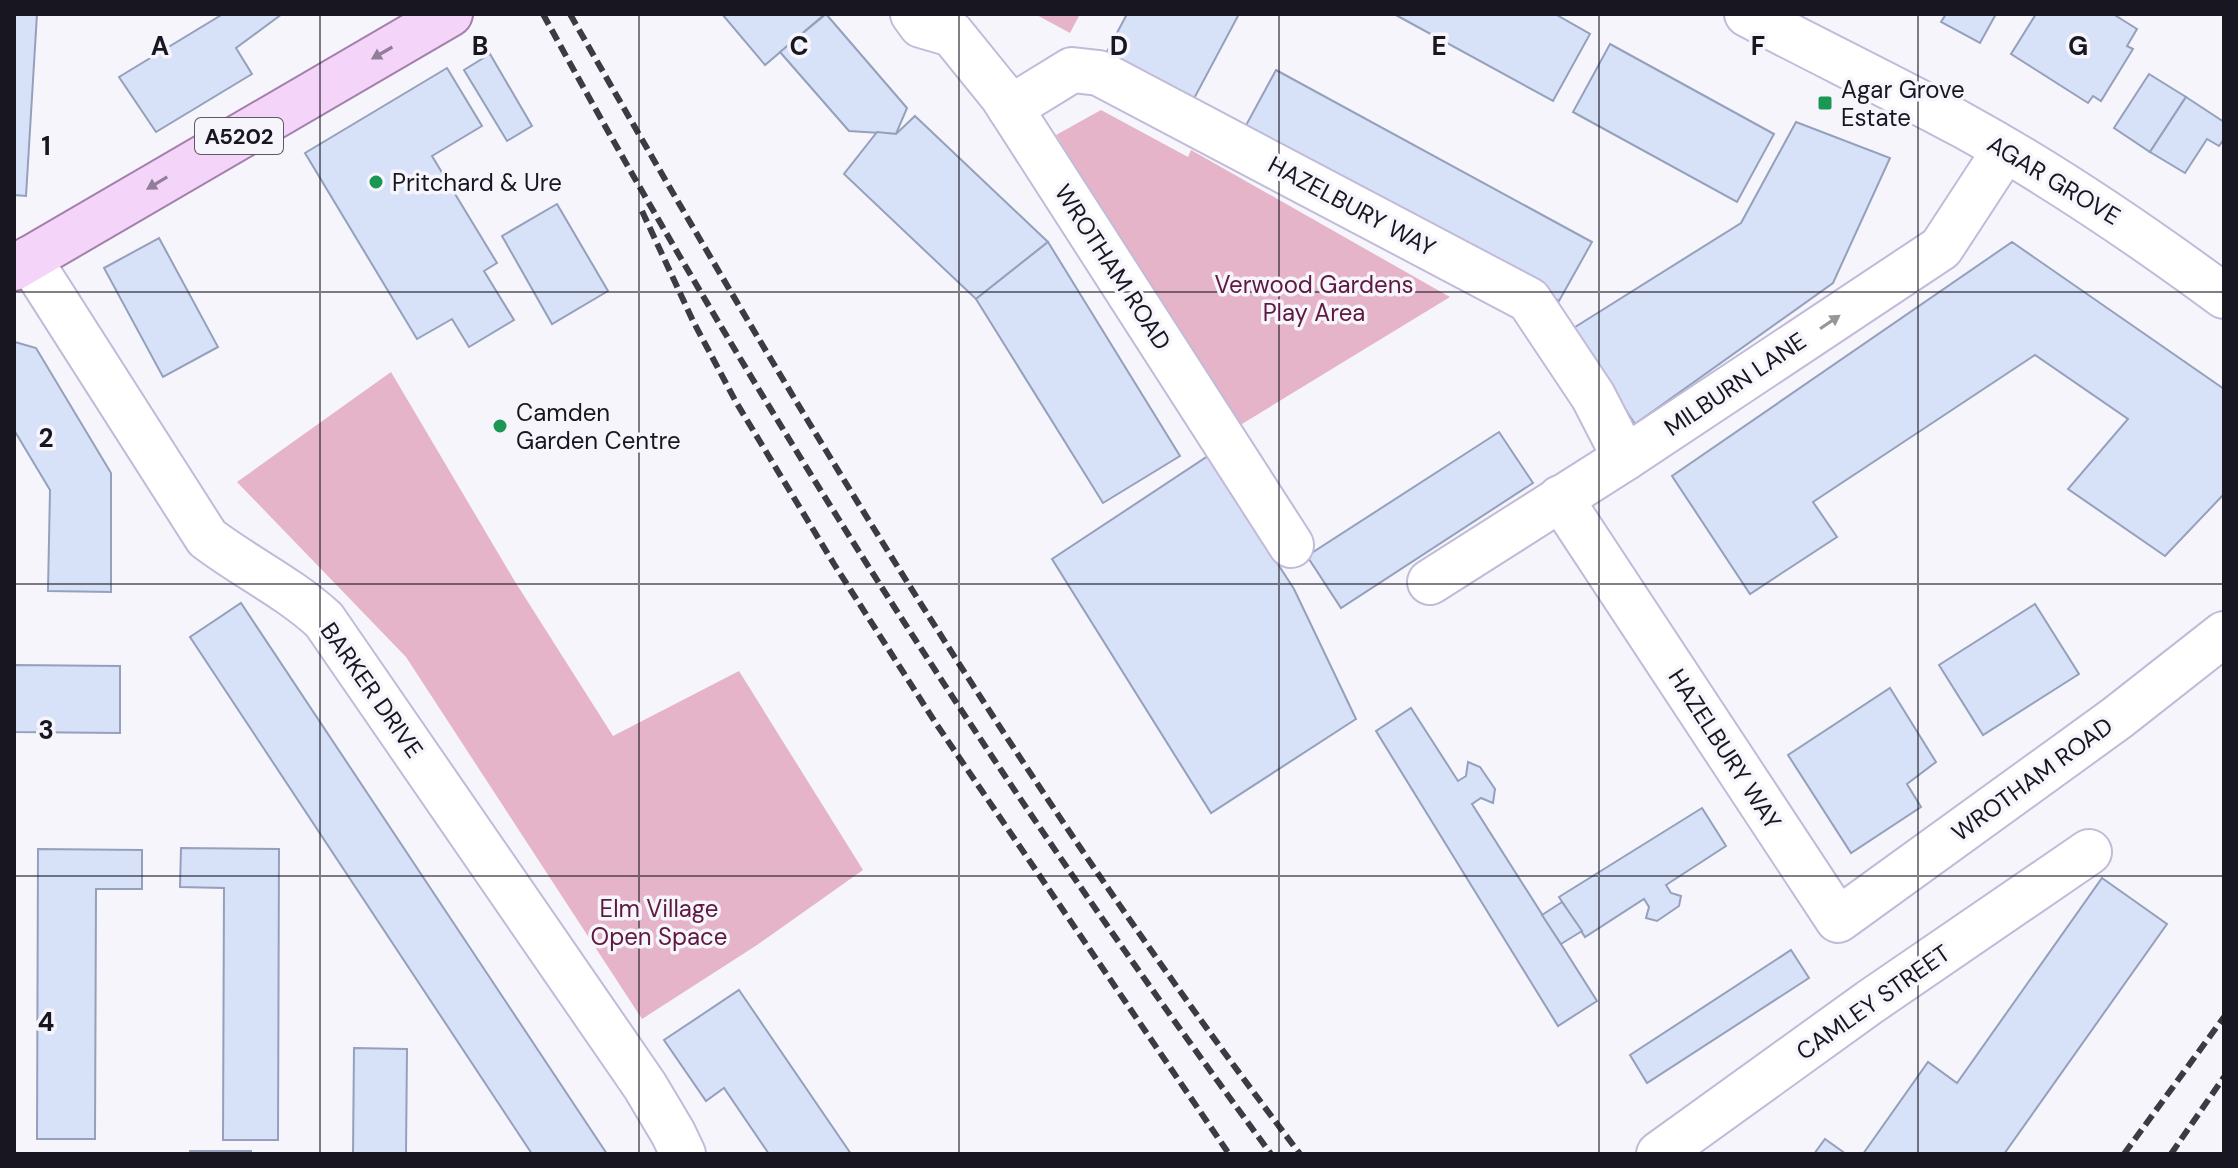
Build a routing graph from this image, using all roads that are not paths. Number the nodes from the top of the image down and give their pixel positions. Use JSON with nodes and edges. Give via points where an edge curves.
{"nodes":[{"id":1,"x":450,"y":14,"type":"edge"},
{"id":2,"x":913,"y":14,"type":"edge"},
{"id":3,"x":1747,"y":14,"type":"edge"},
{"id":4,"x":961,"y":24,"type":"edge"},
{"id":5,"x":1010,"y":108,"type":"junction"},
{"id":6,"x":2005,"y":150,"type":"junction"},
{"id":7,"x":22,"y":264,"type":"edge"},
{"id":8,"x":2224,"y":296,"type":"edge"},
{"id":9,"x":1625,"y":458,"type":"junction"},
{"id":10,"x":1560,"y":498,"type":"junction"},
{"id":11,"x":1291,"y":545,"type":"dead end"},
{"id":12,"x":1430,"y":582,"type":"dead end"},
{"id":13,"x":2224,"y":634,"type":"edge"},
{"id":14,"x":2089,"y":852,"type":"dead end"},
{"id":15,"x":1838,"y":920,"type":"joint"},
{"id":16,"x":683,"y":1154,"type":"edge"},
{"id":17,"x":1659,"y":1154,"type":"edge"}],
"edges":[{"from":1,"to":7,"type":"main road","number":"A5202","one_way":true},
{"from":2,"to":4,"type":"street","name":"WROTHAM ROAD","via":[[921,25]]},
{"from":3,"to":6,"type":"street","name":"AGAR GROVE"},
{"from":4,"to":5,"type":"street","name":"WROTHAM ROAD"},
{"from":5,"to":9,"type":"street","name":"HAZELBURY WAY","via":[[1072,70],[1099,73],[1529,300],[1593,396]]},
{"from":5,"to":11,"type":"street","name":"WROTHAM ROAD"},
{"from":6,"to":8,"type":"street","name":"AGAR GROVE","via":[[2126,224]]},
{"from":9,"to":6,"type":"street","name":"MILBURN LANE","one_way":true,"via":[[1941,248]]},
{"from":7,"to":16,"type":"street","name":"BARKER DRIVE","via":[[207,538],[324,620],[645,1086]]},
{"from":9,"to":10,"type":"street","name":"MILBURN LANE"},
{"from":10,"to":12,"type":"street","name":"MILBURN LANE"},
{"from":10,"to":15,"type":"street","name":"HAZELBURY WAY"},
{"from":13,"to":15,"type":"street","name":"WROTHAM ROAD"},
{"from":14,"to":17,"type":"street","name":"CAMLEY STREET"}]}
